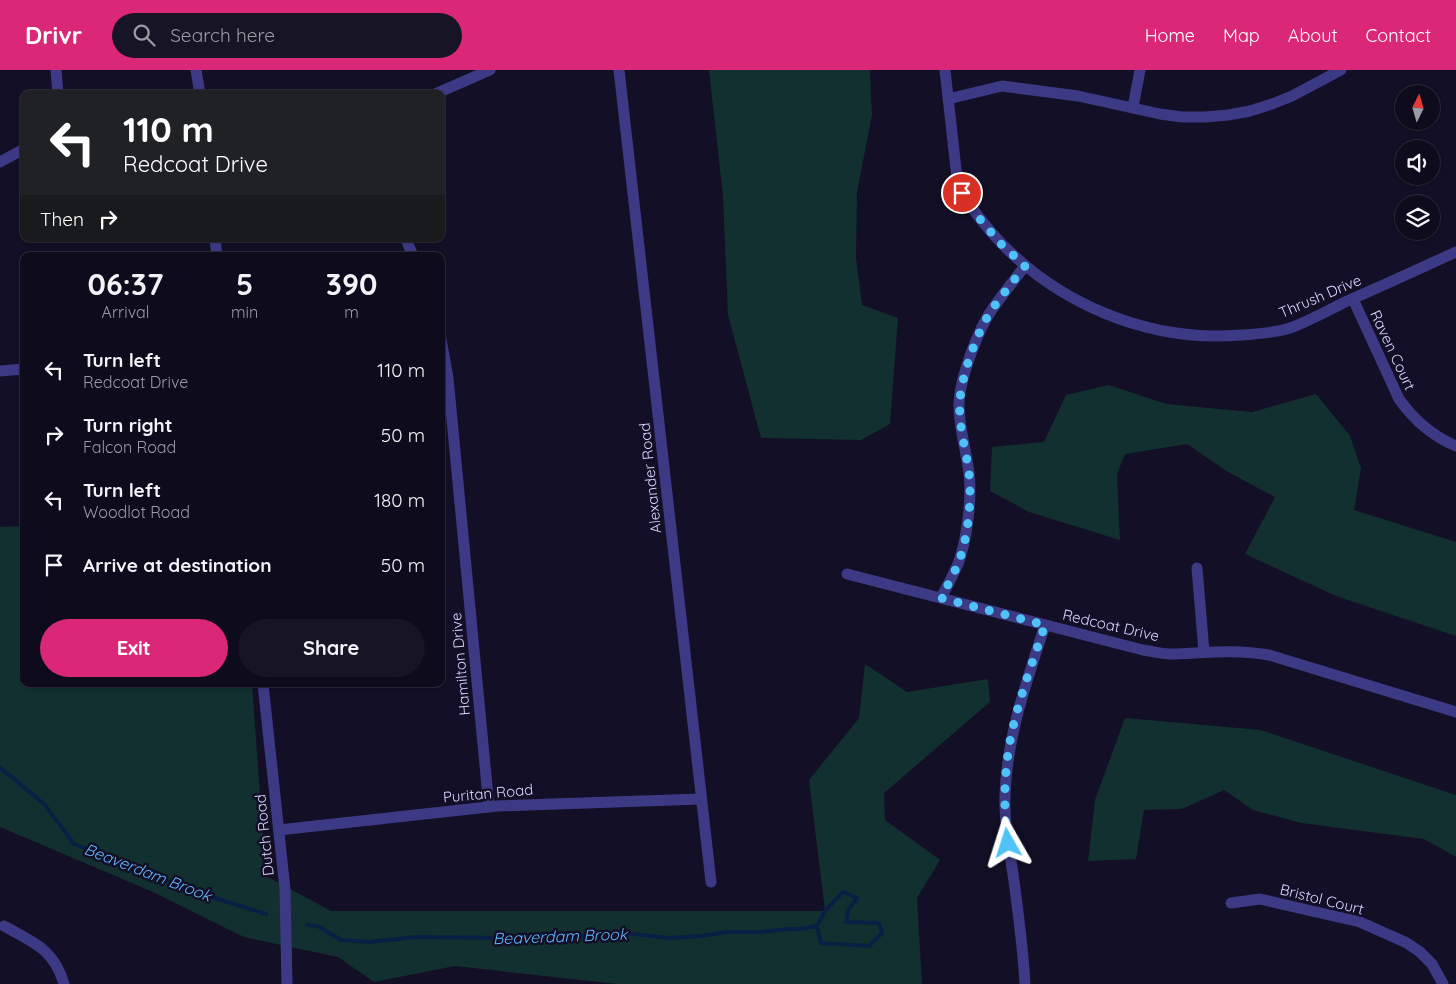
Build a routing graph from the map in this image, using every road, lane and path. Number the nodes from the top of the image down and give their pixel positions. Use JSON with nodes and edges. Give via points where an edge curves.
{"nodes":[{"id":1,"x":56,"y":70,"type":"edge"},
{"id":2,"x":196,"y":70,"type":"edge"},
{"id":3,"x":490,"y":70,"type":"edge"},
{"id":4,"x":619,"y":70,"type":"edge"},
{"id":5,"x":946,"y":70,"type":"edge"},
{"id":6,"x":1140,"y":70,"type":"edge"},
{"id":7,"x":1341,"y":70,"type":"edge"},
{"id":8,"x":58,"y":90,"type":"edge"},
{"id":9,"x":199,"y":90,"type":"edge"},
{"id":10,"x":443,"y":90,"type":"edge"},
{"id":11,"x":948,"y":99,"type":"junction"},
{"id":12,"x":1133,"y":107,"type":"junction"},
{"id":13,"x":20,"y":151,"type":"edge"},
{"id":14,"x":0,"y":162,"type":"edge"},
{"id":15,"x":1456,"y":252,"type":"edge"},
{"id":16,"x":1025,"y":266,"type":"junction"},
{"id":17,"x":1353,"y":299,"type":"junction"},
{"id":18,"x":445,"y":363,"type":"edge"},
{"id":19,"x":20,"y":369,"type":"edge"},
{"id":20,"x":0,"y":371,"type":"edge"},
{"id":21,"x":1456,"y":446,"type":"edge"},
{"id":22,"x":1197,"y":568,"type":"dead end"},
{"id":23,"x":846,"y":574,"type":"dead end"},
{"id":24,"x":941,"y":598,"type":"junction"},
{"id":25,"x":1045,"y":625,"type":"junction"},
{"id":26,"x":1204,"y":652,"type":"junction"},
{"id":27,"x":263,"y":687,"type":"edge"},
{"id":28,"x":1456,"y":712,"type":"edge"},
{"id":29,"x":701,"y":798,"type":"junction"},
{"id":30,"x":489,"y":807,"type":"junction"},
{"id":31,"x":278,"y":830,"type":"junction"},
{"id":32,"x":711,"y":882,"type":"dead end"},
{"id":33,"x":1231,"y":903,"type":"dead end"},
{"id":34,"x":4,"y":926,"type":"dead end"},
{"id":35,"x":64,"y":984,"type":"edge"},
{"id":36,"x":287,"y":984,"type":"edge"},
{"id":37,"x":1025,"y":984,"type":"edge"},
{"id":38,"x":1443,"y":984,"type":"edge"}],
"edges":[{"from":1,"to":8,"type":"street"},
{"from":2,"to":9,"type":"street"},
{"from":3,"to":10,"type":"street"},
{"from":4,"to":29,"type":"street","name":"Alexander Road"},
{"from":5,"to":11,"type":"street","name":"Thrush Drive"},
{"from":6,"to":12,"type":"street"},
{"from":7,"to":12,"type":"street","via":[[1272,104],[1228,115],[1182,116]]},
{"from":11,"to":12,"type":"street","via":[[1002,86]]},
{"from":11,"to":16,"type":"street","name":"Thrush Drive","via":[[957,178],[962,193],[1000,243]]},
{"from":13,"to":14,"type":"street"},
{"from":15,"to":17,"type":"street","name":"Thrush Drive"},
{"from":16,"to":17,"type":"street","name":"Thrush Drive","via":[[1049,284],[1104,314],[1165,332],[1228,336],[1290,328]]},
{"from":16,"to":24,"type":"street","via":[[992,310],[964,374],[960,401],[970,503],[958,563]]},
{"from":17,"to":21,"type":"street","name":"Raven Court","via":[[1406,409],[1424,427]]},
{"from":18,"to":30,"type":"street","name":"Hamilton Drive"},
{"from":19,"to":20,"type":"street"},
{"from":22,"to":26,"type":"street"},
{"from":23,"to":24,"type":"street","name":"Redcoat Drive"},
{"from":24,"to":25,"type":"street","name":"Redcoat Drive"},
{"from":25,"to":26,"type":"street","name":"Redcoat Drive","via":[[1142,650],[1168,654]]},
{"from":25,"to":37,"type":"street","via":[[1011,735],[1004,797]]},
{"from":26,"to":28,"type":"street","name":"Redcoat Drive","via":[[1248,651],[1269,655]]},
{"from":27,"to":31,"type":"street","name":"Dutch Road"},
{"from":29,"to":30,"type":"street","name":"Puritan Road"},
{"from":29,"to":32,"type":"street","name":"Alexander Road"},
{"from":30,"to":31,"type":"street","name":"Puritan Road"},
{"from":31,"to":36,"type":"street","name":"Dutch Road","via":[[285,890]]},
{"from":33,"to":38,"type":"street","name":"Bristol Court","via":[[1260,899],[1360,922],[1420,952],[1432,964]]},
{"from":34,"to":35,"type":"street","via":[[44,949],[56,963]]}]}
